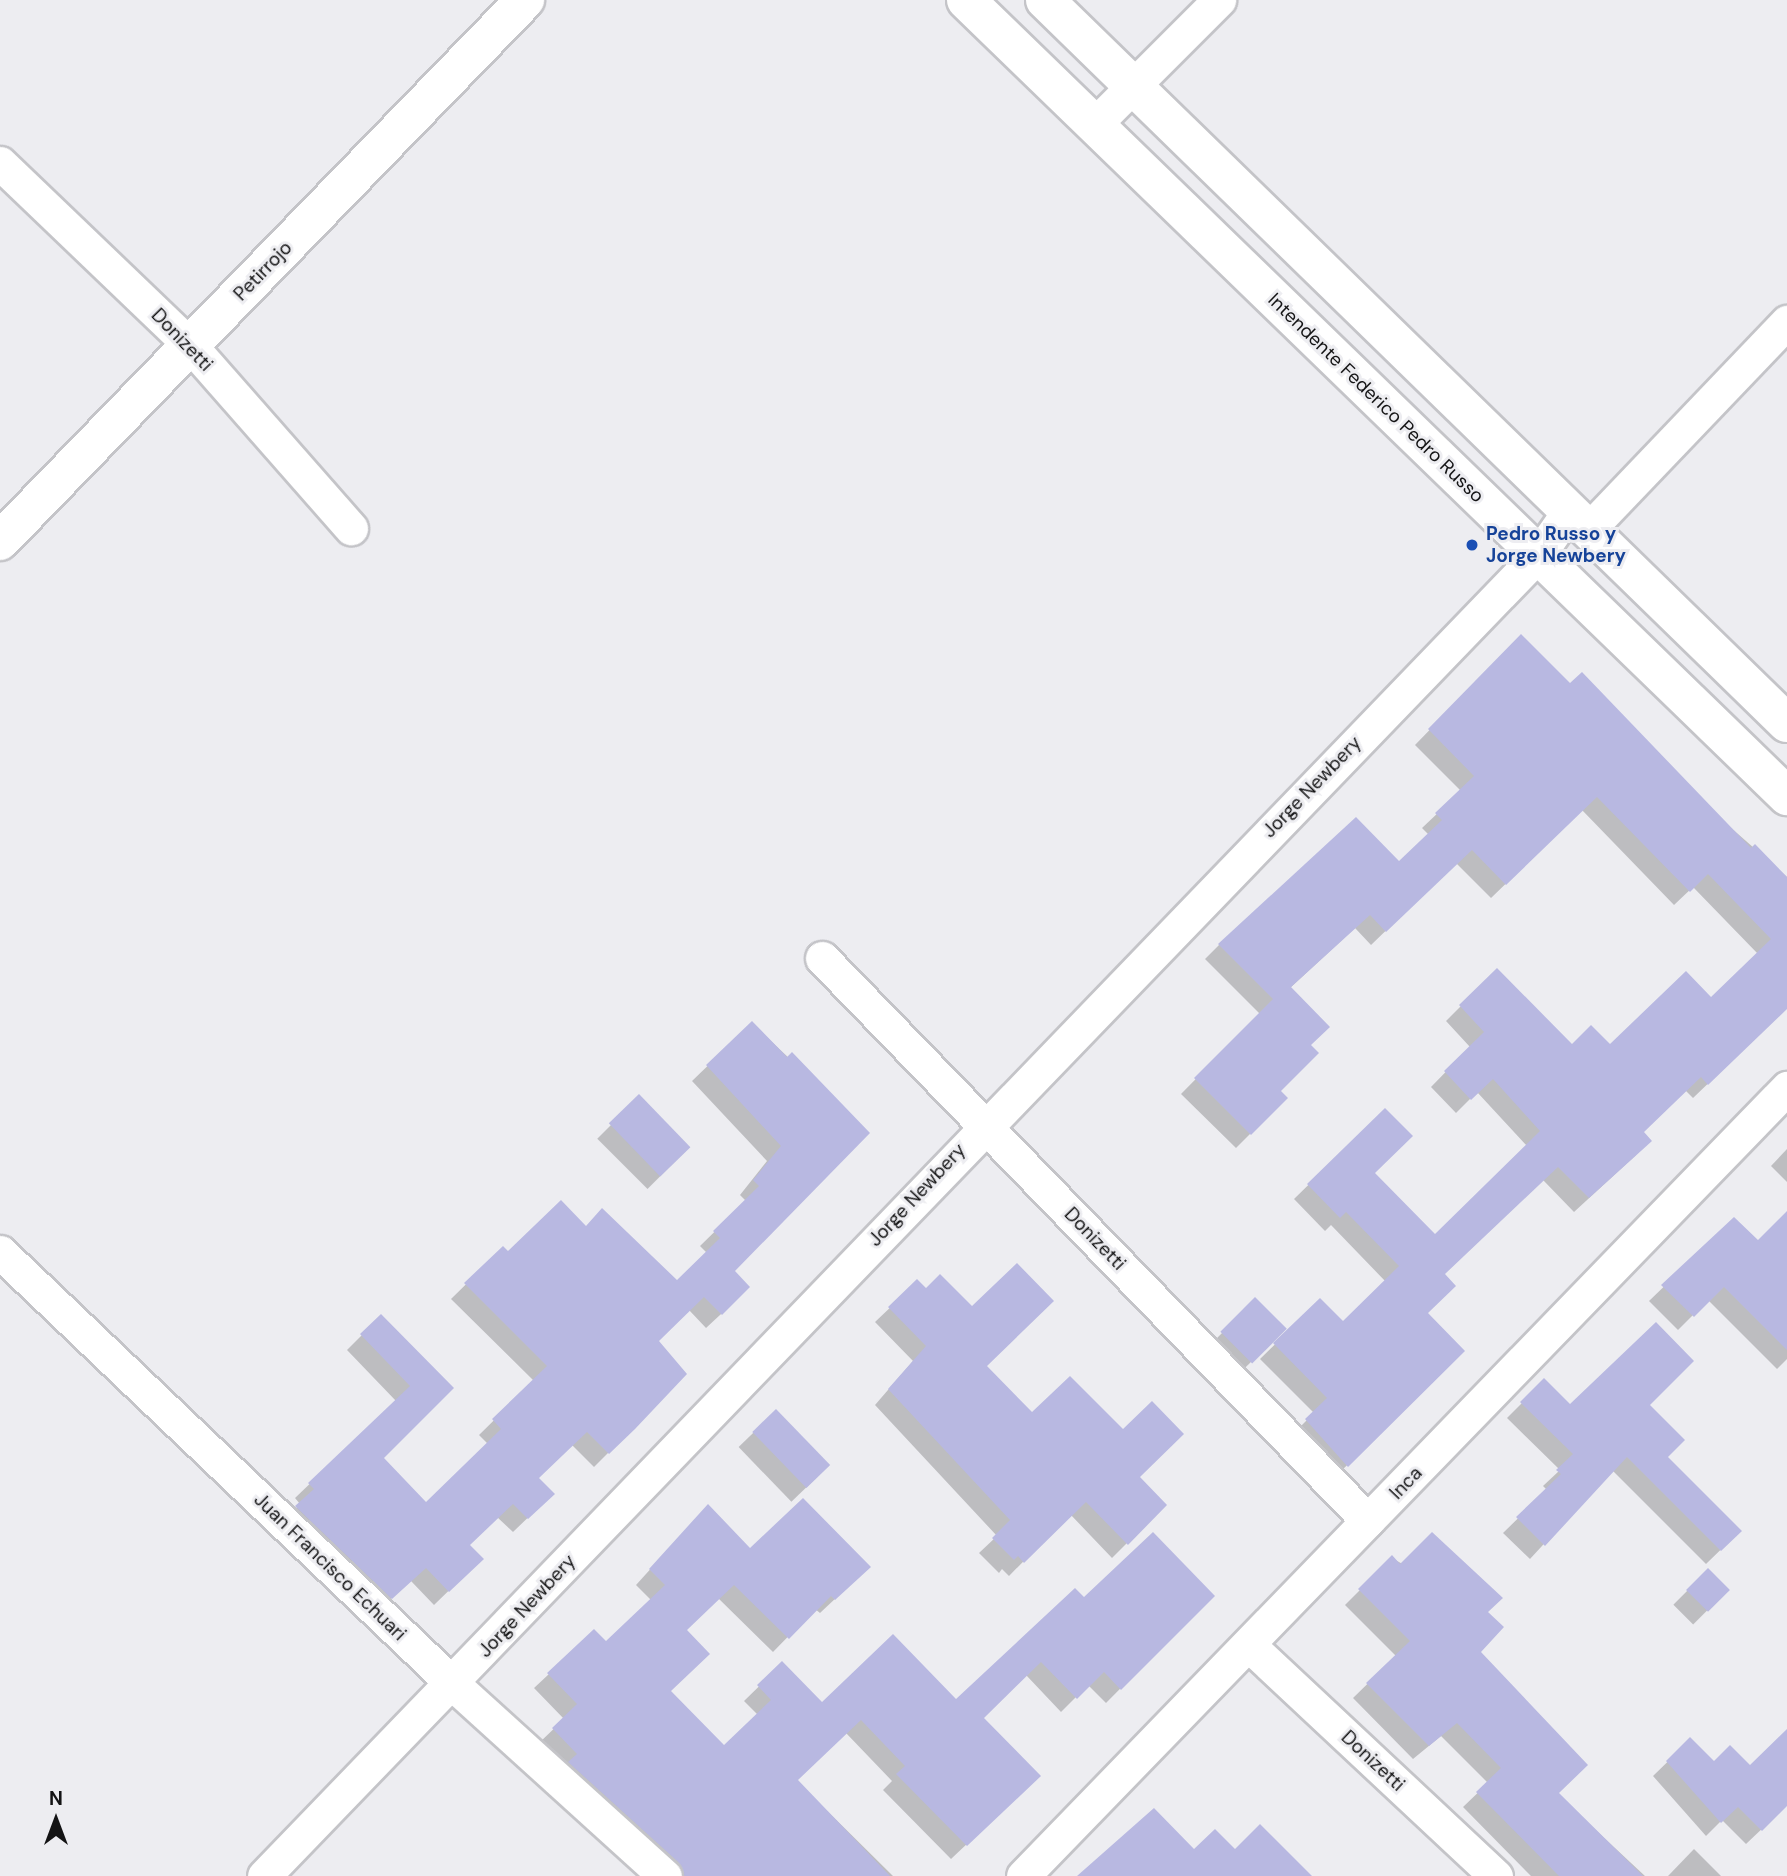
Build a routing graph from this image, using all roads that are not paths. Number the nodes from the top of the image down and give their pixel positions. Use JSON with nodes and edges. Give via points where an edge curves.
{"nodes":[{"id":1,"x":525,"y":0,"type":"edge"},
{"id":2,"x":965,"y":0,"type":"edge"},
{"id":3,"x":1045,"y":0,"type":"edge"},
{"id":4,"x":1219,"y":0,"type":"edge"},
{"id":5,"x":1132,"y":88,"type":"junction"},
{"id":6,"x":1094,"y":125,"type":"junction"},
{"id":7,"x":0,"y":163,"type":"edge"},
{"id":8,"x":1787,"y":322,"type":"edge"},
{"id":9,"x":190,"y":345,"type":"junction"},
{"id":10,"x":1578,"y":521,"type":"junction"},
{"id":11,"x":351,"y":528,"type":"dead end"},
{"id":12,"x":0,"y":541,"type":"edge"},
{"id":13,"x":1539,"y":554,"type":"junction"},
{"id":14,"x":1787,"y":723,"type":"edge"},
{"id":15,"x":1787,"y":796,"type":"edge"},
{"id":16,"x":821,"y":958,"type":"dead end"},
{"id":17,"x":1787,"y":1088,"type":"edge"},
{"id":18,"x":984,"y":1125,"type":"junction"},
{"id":19,"x":6,"y":1270,"type":"edge"},
{"id":20,"x":1368,"y":1521,"type":"junction"},
{"id":21,"x":1250,"y":1646,"type":"junction"},
{"id":22,"x":453,"y":1684,"type":"junction"},
{"id":23,"x":264,"y":1876,"type":"edge"},
{"id":24,"x":665,"y":1876,"type":"edge"},
{"id":25,"x":1023,"y":1876,"type":"edge"},
{"id":26,"x":1496,"y":1876,"type":"edge"}],
"edges":[{"from":1,"to":9,"type":"main road","name":"Petirrojo"},
{"from":2,"to":6,"type":"main road","name":"Intendente Federico Pedro Russo"},
{"from":3,"to":5,"type":"main road"},
{"from":4,"to":5,"type":"street"},
{"from":5,"to":6,"type":"street"},
{"from":5,"to":10,"type":"main road"},
{"from":6,"to":13,"type":"main road","name":"Intendente Federico Pedro Russo"},
{"from":7,"to":9,"type":"street","name":"Donizetti"},
{"from":8,"to":10,"type":"street","name":"Jorge Newbery"},
{"from":9,"to":11,"type":"street","name":"Donizetti"},
{"from":9,"to":12,"type":"main road","name":"Petirrojo"},
{"from":10,"to":13,"type":"street","name":"Jorge Newbery"},
{"from":10,"to":14,"type":"main road"},
{"from":13,"to":15,"type":"main road","name":"Intendente Federico Pedro Russo"},
{"from":13,"to":18,"type":"street","name":"Jorge Newbery"},
{"from":16,"to":18,"type":"street","name":"Donizetti"},
{"from":17,"to":20,"type":"street","name":"Inca"},
{"from":18,"to":20,"type":"street","name":"Donizetti"},
{"from":18,"to":22,"type":"street","name":"Jorge Newbery"},
{"from":19,"to":22,"type":"street","name":"Juan Francisco Echuari"},
{"from":20,"to":21,"type":"street","name":"Inca"},
{"from":21,"to":25,"type":"street","name":"Inca"},
{"from":21,"to":26,"type":"street","name":"Donizetti"},
{"from":22,"to":23,"type":"street","name":"Jorge Newbery"},
{"from":22,"to":24,"type":"street","name":"Juan Francisco Echuari"}]}
